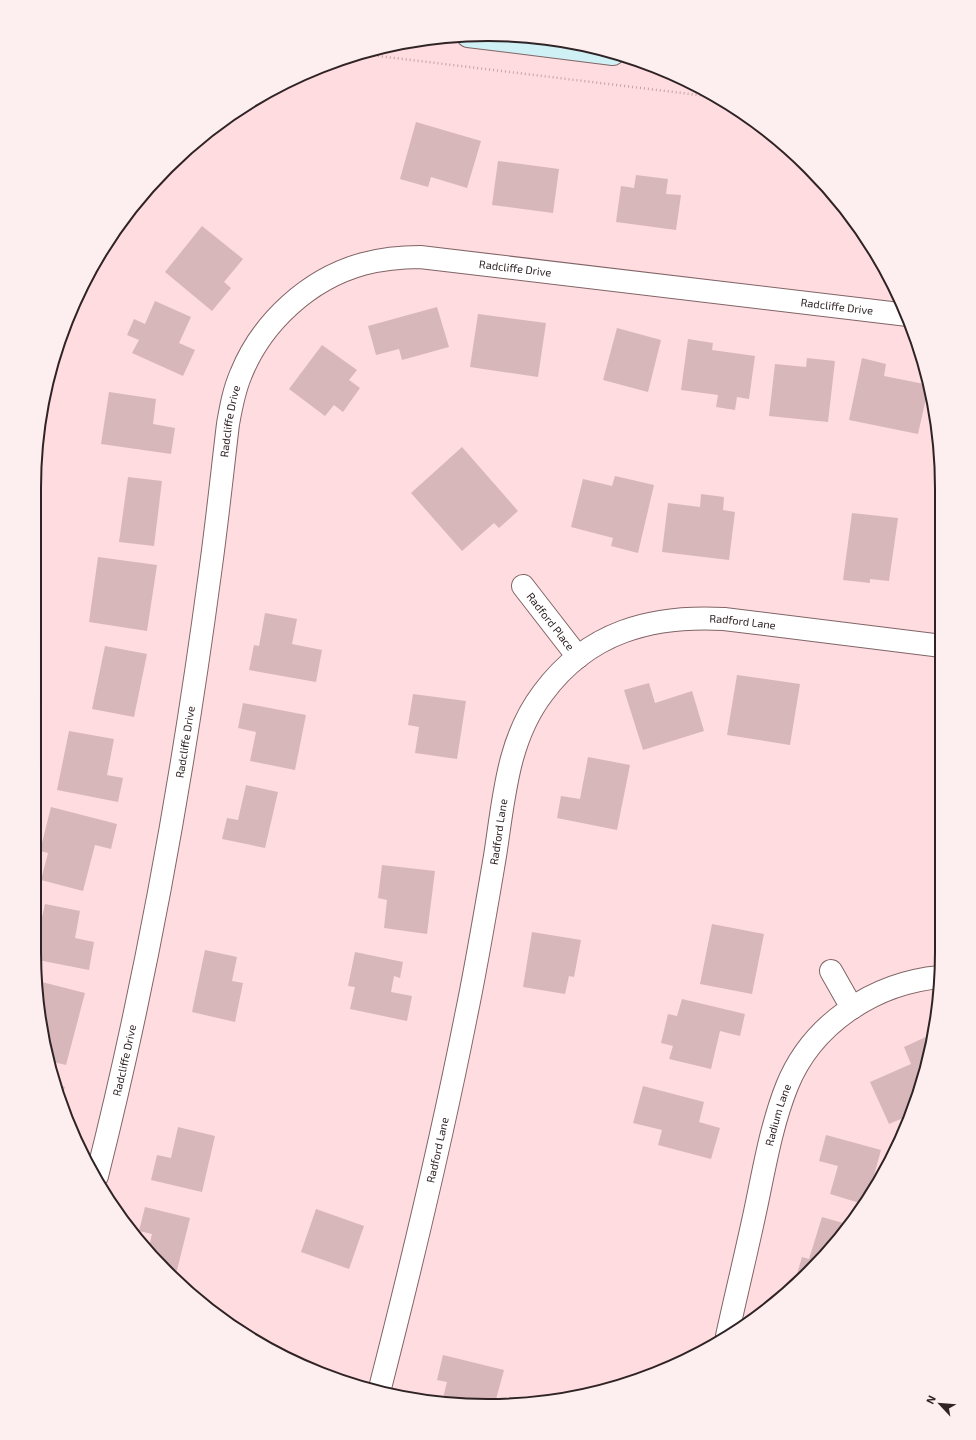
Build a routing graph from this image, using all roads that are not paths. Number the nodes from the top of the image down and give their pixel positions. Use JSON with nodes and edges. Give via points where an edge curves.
{"nodes":[{"id":1,"x":516,"y":42,"type":"edge"},
{"id":2,"x":560,"y":47,"type":"edge"},
{"id":3,"x":900,"y":314,"type":"edge"},
{"id":4,"x":523,"y":586,"type":"dead end"},
{"id":5,"x":935,"y":645,"type":"edge"},
{"id":6,"x":578,"y":657,"type":"junction"},
{"id":7,"x":830,"y":971,"type":"dead end"},
{"id":8,"x":934,"y":978,"type":"edge"},
{"id":9,"x":852,"y":1008,"type":"junction"},
{"id":10,"x":98,"y":1171,"type":"edge"},
{"id":11,"x":728,"y":1329,"type":"edge"},
{"id":12,"x":381,"y":1386,"type":"edge"}],
"edges":[{"from":1,"to":2,"type":"main road"},
{"from":3,"to":10,"type":"street","name":"Radcliffe Drive","via":[[420,257],[399,257],[362,264],[326,279],[294,301],[278,316],[260,338],[247,361],[232,404],[210,575],[166,847],[120,1081]]},
{"from":4,"to":6,"type":"street","name":"Radford Place"},
{"from":5,"to":6,"type":"street","name":"Radford Lane","via":[[706,618],[655,622],[632,629],[594,646]]},
{"from":6,"to":12,"type":"street","name":"Radford Lane","via":[[543,693],[524,722],[512,754],[464,1029]]},
{"from":7,"to":9,"type":"street"},
{"from":8,"to":9,"type":"street","name":"Radium Lane","via":[[888,989]]},
{"from":9,"to":11,"type":"street","name":"Radium Lane","via":[[835,1021],[807,1050],[787,1086],[775,1124]]}]}
